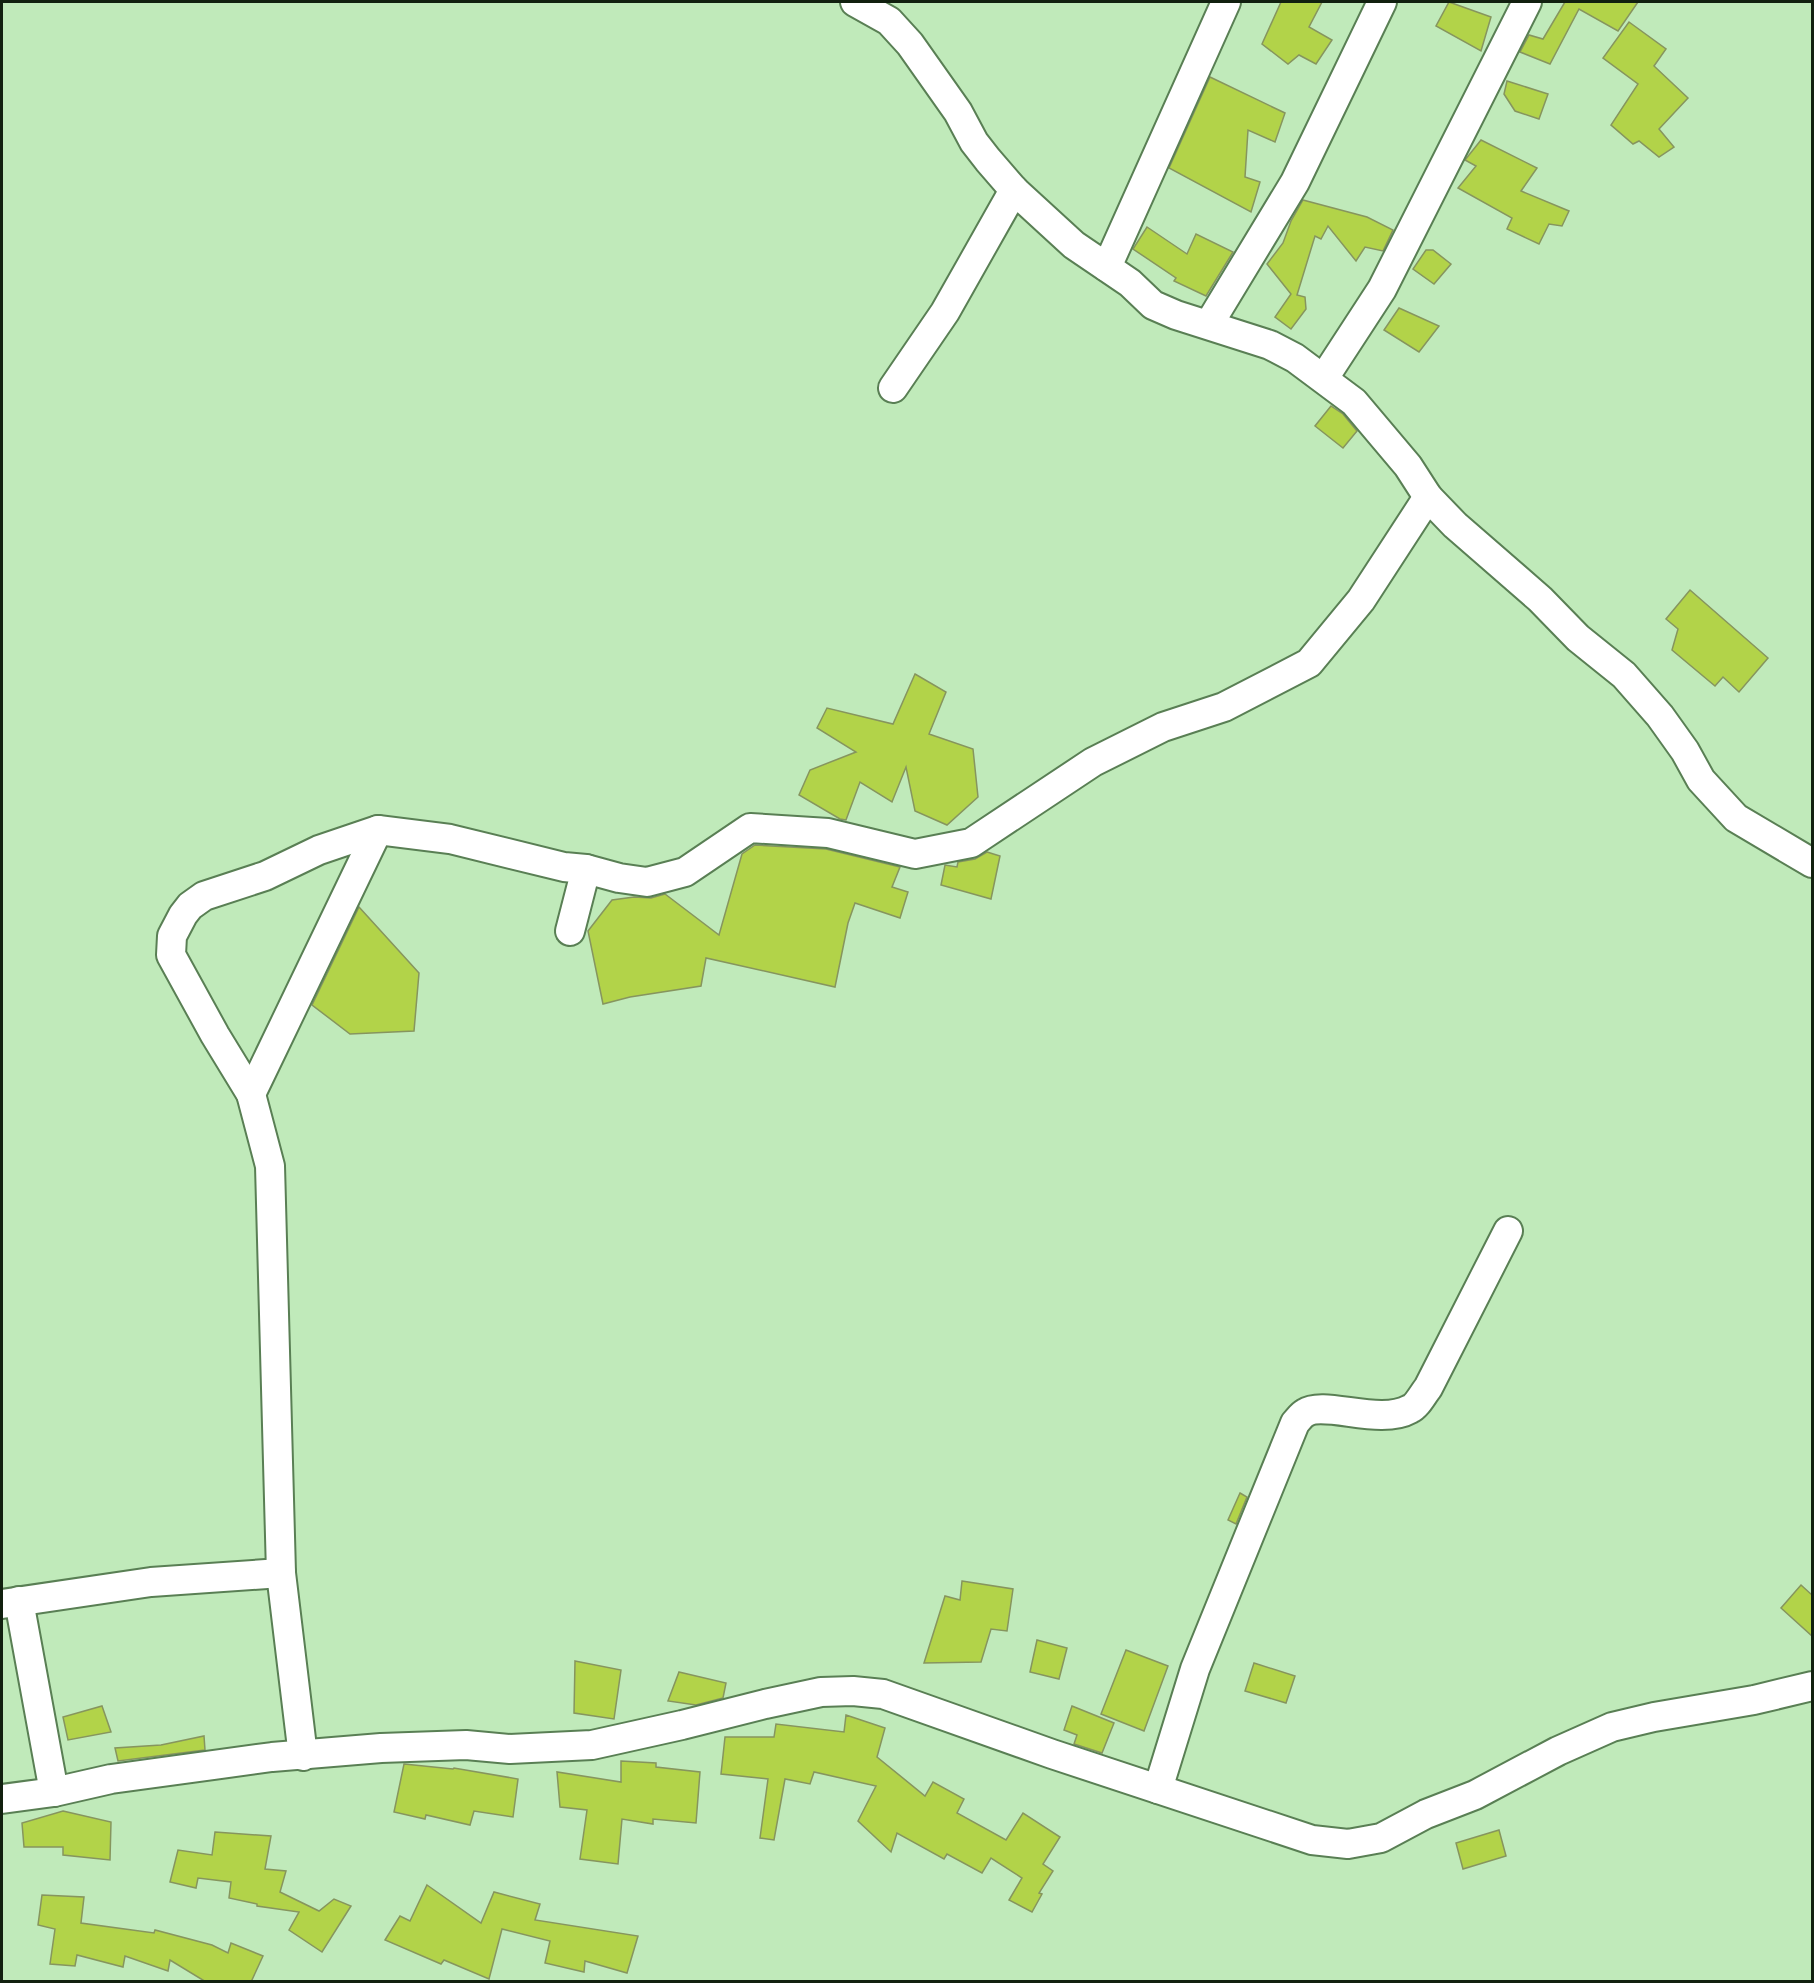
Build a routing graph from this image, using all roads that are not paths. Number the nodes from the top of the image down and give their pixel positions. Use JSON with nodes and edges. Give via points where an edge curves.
{"nodes":[{"id":1,"x":855,"y":2,"type":"edge"},
{"id":2,"x":1227,"y":2,"type":"edge"},
{"id":3,"x":1382,"y":2,"type":"edge"},
{"id":4,"x":1527,"y":2,"type":"edge"},
{"id":5,"x":1014,"y":190,"type":"junction"},
{"id":6,"x":1107,"y":267,"type":"junction"},
{"id":7,"x":1209,"y":324,"type":"junction"},
{"id":8,"x":1324,"y":378,"type":"junction"},
{"id":9,"x":893,"y":388,"type":"dead end"},
{"id":10,"x":1428,"y":497,"type":"junction"},
{"id":11,"x":378,"y":830,"type":"junction"},
{"id":12,"x":1812,"y":863,"type":"edge"},
{"id":13,"x":586,"y":869,"type":"junction"},
{"id":14,"x":570,"y":931,"type":"dead end"},
{"id":15,"x":251,"y":1094,"type":"junction"},
{"id":16,"x":1508,"y":1231,"type":"dead end"},
{"id":17,"x":280,"y":1574,"type":"junction"},
{"id":18,"x":10,"y":1602,"type":"edge"},
{"id":19,"x":1812,"y":1686,"type":"edge"},
{"id":20,"x":303,"y":1755,"type":"junction"},
{"id":21,"x":1158,"y":1789,"type":"junction"},
{"id":22,"x":54,"y":1792,"type":"junction"},
{"id":23,"x":2,"y":1799,"type":"edge"}],
"edges":[{"from":1,"to":5,"type":"street","via":[[889,21],[910,44],[958,112],[974,142]]},
{"from":2,"to":6,"type":"street"},
{"from":3,"to":7,"type":"street","via":[[1294,182]]},
{"from":4,"to":8,"type":"street","via":[[1382,289]]},
{"from":5,"to":6,"type":"street","via":[[1074,245]]},
{"from":5,"to":9,"type":"street","via":[[945,312]]},
{"from":6,"to":7,"type":"street","via":[[1153,305]]},
{"from":7,"to":8,"type":"street","via":[[1270,345]]},
{"from":8,"to":10,"type":"street","via":[[1373,423]]},
{"from":10,"to":12,"type":"street","via":[[1578,638],[1624,675],[1660,716],[1701,780],[1736,818]]},
{"from":10,"to":13,"type":"street","via":[[1360,600],[1309,663],[1224,708],[1163,727],[1093,762],[971,843],[915,854],[828,833],[750,828],[685,872],[647,882]]},
{"from":11,"to":13,"type":"street","via":[[450,839]]},
{"from":11,"to":15,"type":"street"},
{"from":11,"to":15,"type":"street","via":[[204,896],[190,906],[172,936],[171,955]]},
{"from":13,"to":14,"type":"street"},
{"from":15,"to":17,"type":"street","via":[[270,1166]]},
{"from":16,"to":21,"type":"street","via":[[1428,1388],[1412,1409],[1371,1415],[1323,1409],[1306,1412],[1295,1423],[1195,1669]]},
{"from":17,"to":18,"type":"street","via":[[151,1582]]},
{"from":17,"to":20,"type":"street"},
{"from":18,"to":22,"type":"street"},
{"from":19,"to":21,"type":"street","via":[[1612,1727],[1381,1839],[1348,1844],[1312,1840]]},
{"from":20,"to":21,"type":"street","via":[[466,1745],[510,1749],[592,1745],[821,1692],[853,1691],[883,1694]]},
{"from":20,"to":22,"type":"street","via":[[122,1777]]},
{"from":22,"to":23,"type":"street"}]}
